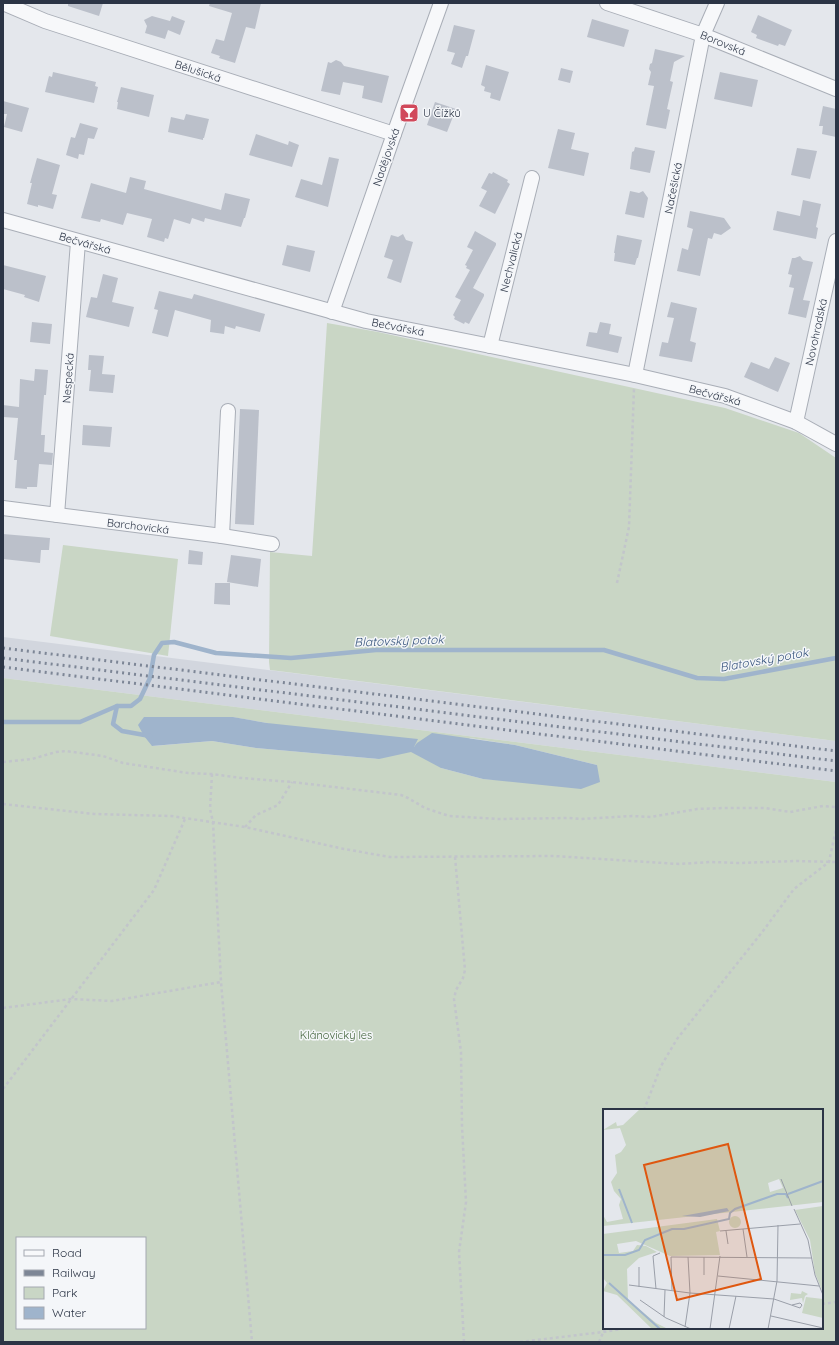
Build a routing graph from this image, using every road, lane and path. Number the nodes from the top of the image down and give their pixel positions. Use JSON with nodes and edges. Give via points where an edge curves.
{"nodes":[{"id":1,"x":3,"y":3,"type":"edge"},
{"id":2,"x":441,"y":3,"type":"edge"},
{"id":3,"x":607,"y":3,"type":"edge"},
{"id":4,"x":717,"y":3,"type":"edge"},
{"id":5,"x":703,"y":35,"type":"junction"},
{"id":6,"x":836,"y":89,"type":"edge"},
{"id":7,"x":394,"y":134,"type":"junction"},
{"id":8,"x":532,"y":178,"type":"dead end"},
{"id":9,"x":3,"y":220,"type":"edge"},
{"id":10,"x":836,"y":241,"type":"edge"},
{"id":11,"x":78,"y":242,"type":"junction"},
{"id":12,"x":332,"y":312,"type":"junction"},
{"id":13,"x":490,"y":346,"type":"junction"},
{"id":14,"x":635,"y":375,"type":"junction"},
{"id":15,"x":228,"y":411,"type":"dead end"},
{"id":16,"x":796,"y":422,"type":"junction"},
{"id":17,"x":836,"y":444,"type":"edge"},
{"id":18,"x":3,"y":508,"type":"edge"},
{"id":19,"x":57,"y":515,"type":"junction"},
{"id":20,"x":222,"y":536,"type":"junction"},
{"id":21,"x":272,"y":544,"type":"dead end"},
{"id":22,"x":617,"y":583,"type":"dead end"},
{"id":23,"x":3,"y":762,"type":"edge"},
{"id":24,"x":212,"y":774,"type":"junction"},
{"id":25,"x":292,"y":782,"type":"junction"},
{"id":26,"x":3,"y":804,"type":"edge"},
{"id":27,"x":836,"y":807,"type":"edge"},
{"id":28,"x":185,"y":819,"type":"junction"},
{"id":29,"x":213,"y":822,"type":"junction"},
{"id":30,"x":245,"y":827,"type":"junction"},
{"id":31,"x":836,"y":829,"type":"edge"},
{"id":32,"x":455,"y":857,"type":"junction"},
{"id":33,"x":829,"y":862,"type":"junction"},
{"id":34,"x":836,"y":862,"type":"edge"},
{"id":35,"x":221,"y":982,"type":"junction"},
{"id":36,"x":71,"y":999,"type":"junction"},
{"id":37,"x":3,"y":1008,"type":"edge"},
{"id":38,"x":3,"y":1089,"type":"edge"},
{"id":39,"x":644,"y":1109,"type":"edge"},
{"id":40,"x":836,"y":1302,"type":"edge"},
{"id":41,"x":823,"y":1304,"type":"edge"},
{"id":42,"x":604,"y":1329,"type":"edge"},
{"id":43,"x":622,"y":1329,"type":"edge"},
{"id":44,"x":603,"y":1332,"type":"junction"},
{"id":45,"x":252,"y":1342,"type":"edge"},
{"id":46,"x":464,"y":1342,"type":"edge"},
{"id":47,"x":520,"y":1342,"type":"edge"},
{"id":48,"x":599,"y":1342,"type":"edge"}],
"edges":[{"from":1,"to":7,"type":"street","name":"Bělušická","via":[[46,21]]},
{"from":2,"to":7,"type":"street","name":"Nadějovská"},
{"from":3,"to":5,"type":"street","name":"Borovská"},
{"from":4,"to":5,"type":"street","name":"Načešická"},
{"from":5,"to":6,"type":"street","name":"Borovská"},
{"from":5,"to":14,"type":"street","name":"Načešická"},
{"from":7,"to":12,"type":"street","name":"Nadějovská"},
{"from":8,"to":13,"type":"street","name":"Nechvalická"},
{"from":9,"to":11,"type":"street","name":"Bečvářská"},
{"from":10,"to":16,"type":"street","name":"Novohradská"},
{"from":11,"to":12,"type":"street","name":"Bečvářská"},
{"from":11,"to":19,"type":"street","name":"Nespecká"},
{"from":12,"to":13,"type":"street","name":"Bečvářská"},
{"from":13,"to":14,"type":"street","name":"Bečvářská"},
{"from":14,"to":16,"type":"street","name":"Bečvářská","via":[[725,396]]},
{"from":14,"to":22,"type":"path","via":[[629,527]]},
{"from":15,"to":20,"type":"street"},
{"from":16,"to":17,"type":"street","name":"Bečvářská"},
{"from":18,"to":19,"type":"street","name":"Barchovická"},
{"from":19,"to":20,"type":"street","name":"Barchovická"},
{"from":20,"to":21,"type":"street","name":"Barchovická"},
{"from":23,"to":24,"type":"path","via":[[66,752],[103,756],[123,763],[188,773]]},
{"from":24,"to":25,"type":"path"},
{"from":24,"to":29,"type":"path","via":[[210,809]]},
{"from":25,"to":27,"type":"path","via":[[401,795],[425,808],[449,816],[478,818],[651,818],[696,809],[765,808],[790,812],[823,806]]},
{"from":25,"to":30,"type":"path","via":[[278,805],[256,815]]},
{"from":26,"to":28,"type":"path","via":[[94,814],[171,816]]},
{"from":28,"to":29,"type":"path"},
{"from":28,"to":36,"type":"path","via":[[154,890]]},
{"from":29,"to":30,"type":"path"},
{"from":29,"to":35,"type":"path"},
{"from":30,"to":32,"type":"path","via":[[344,850],[390,857]]},
{"from":31,"to":33,"type":"path"},
{"from":32,"to":33,"type":"path","via":[[554,856],[679,864]]},
{"from":32,"to":46,"type":"path","via":[[465,970],[454,999],[461,1052],[466,1202],[459,1252]]},
{"from":33,"to":34,"type":"path"},
{"from":33,"to":39,"type":"path","via":[[794,889],[677,1039],[660,1066]]},
{"from":35,"to":36,"type":"path","via":[[112,1001]]},
{"from":35,"to":45,"type":"path"},
{"from":36,"to":37,"type":"path"},
{"from":36,"to":38,"type":"path"},
{"from":40,"to":41,"type":"path"},
{"from":42,"to":44,"type":"path"},
{"from":43,"to":44,"type":"path"},
{"from":44,"to":47,"type":"path"},
{"from":44,"to":48,"type":"path"}]}
